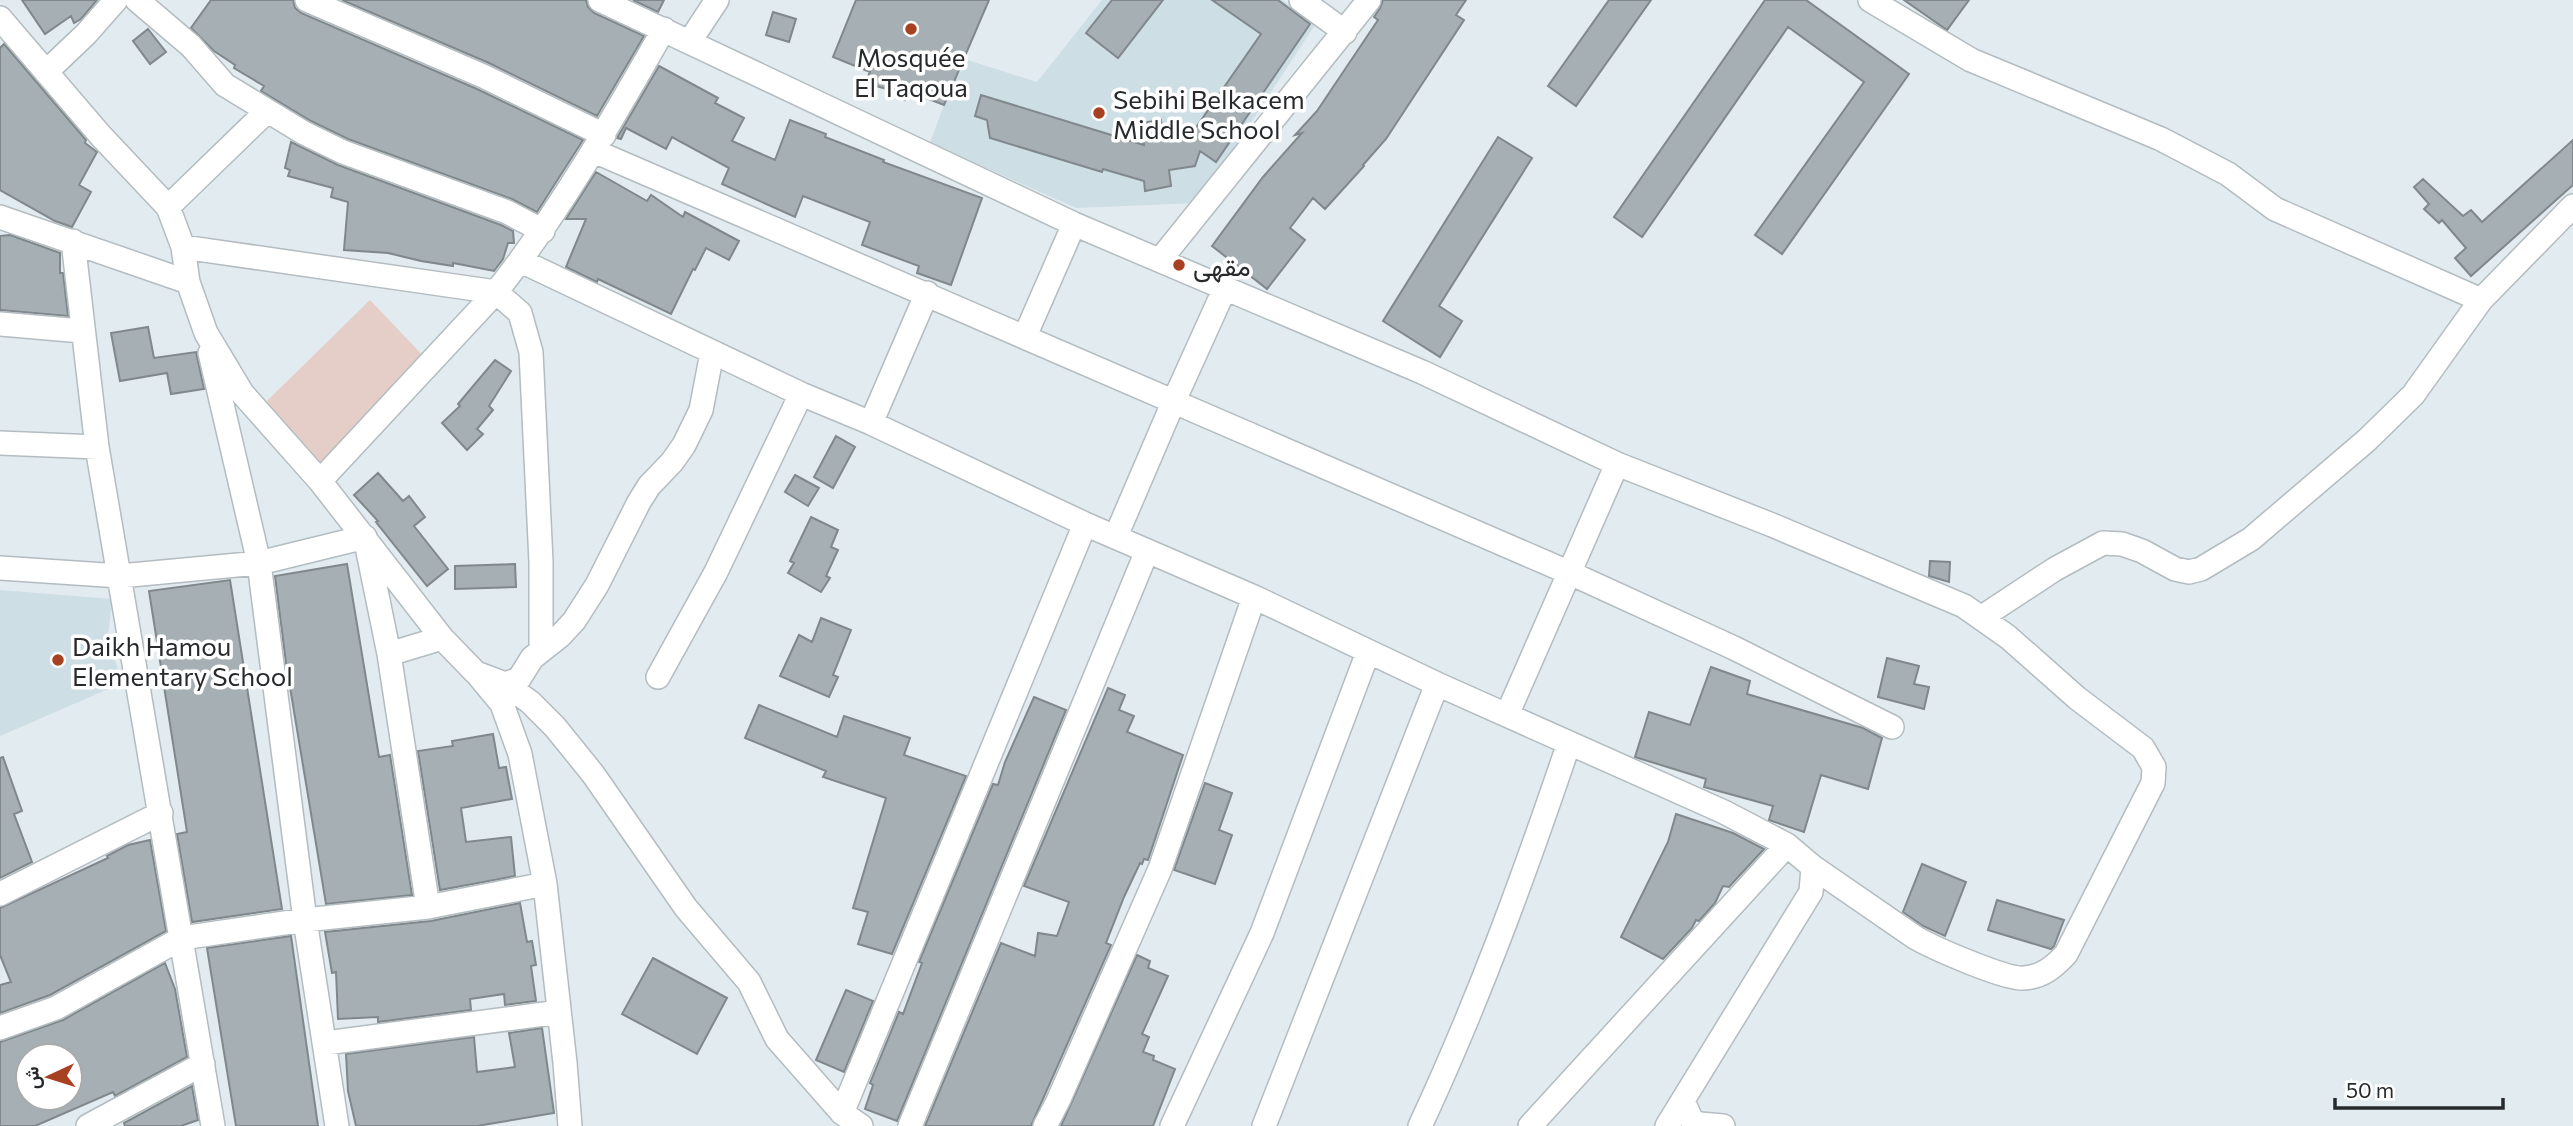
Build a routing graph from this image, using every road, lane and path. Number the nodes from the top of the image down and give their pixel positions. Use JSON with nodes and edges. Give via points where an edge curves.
{"nodes":[{"id":1,"x":117,"y":0,"type":"edge"},
{"id":2,"x":137,"y":0,"type":"edge"},
{"id":3,"x":307,"y":0,"type":"edge"},
{"id":4,"x":600,"y":0,"type":"edge"},
{"id":5,"x":717,"y":0,"type":"edge"},
{"id":6,"x":1301,"y":0,"type":"edge"},
{"id":7,"x":1369,"y":0,"type":"edge"},
{"id":8,"x":1870,"y":0,"type":"edge"},
{"id":9,"x":0,"y":18,"type":"edge"},
{"id":10,"x":664,"y":29,"type":"junction"},
{"id":11,"x":1345,"y":32,"type":"junction"},
{"id":12,"x":690,"y":41,"type":"junction"},
{"id":13,"x":46,"y":72,"type":"junction"},
{"id":14,"x":267,"y":111,"type":"junction"},
{"id":15,"x":599,"y":143,"type":"junction"},
{"id":16,"x":2573,"y":206,"type":"edge"},
{"id":17,"x":168,"y":207,"type":"junction"},
{"id":18,"x":0,"y":216,"type":"edge"},
{"id":19,"x":1074,"y":224,"type":"junction"},
{"id":20,"x":543,"y":231,"type":"junction"},
{"id":21,"x":72,"y":241,"type":"junction"},
{"id":22,"x":183,"y":247,"type":"junction"},
{"id":23,"x":1160,"y":260,"type":"junction"},
{"id":24,"x":521,"y":261,"type":"junction"},
{"id":25,"x":188,"y":282,"type":"junction"},
{"id":26,"x":1225,"y":288,"type":"junction"},
{"id":27,"x":496,"y":292,"type":"junction"},
{"id":28,"x":927,"y":293,"type":"junction"},
{"id":29,"x":2481,"y":300,"type":"junction"},
{"id":30,"x":0,"y":324,"type":"edge"},
{"id":31,"x":82,"y":331,"type":"junction"},
{"id":32,"x":206,"y":332,"type":"junction"},
{"id":33,"x":1025,"y":336,"type":"junction"},
{"id":34,"x":712,"y":353,"type":"junction"},
{"id":35,"x":801,"y":394,"type":"junction"},
{"id":36,"x":1173,"y":403,"type":"junction"},
{"id":37,"x":872,"y":423,"type":"junction"},
{"id":38,"x":0,"y":443,"type":"edge"},
{"id":39,"x":97,"y":447,"type":"junction"},
{"id":40,"x":1617,"y":464,"type":"junction"},
{"id":41,"x":320,"y":481,"type":"junction"},
{"id":42,"x":1085,"y":524,"type":"junction"},
{"id":43,"x":1116,"y":536,"type":"junction"},
{"id":44,"x":365,"y":537,"type":"junction"},
{"id":45,"x":1147,"y":551,"type":"junction"},
{"id":46,"x":259,"y":563,"type":"junction"},
{"id":47,"x":0,"y":568,"type":"edge"},
{"id":48,"x":1570,"y":573,"type":"junction"},
{"id":49,"x":120,"y":576,"type":"junction"},
{"id":50,"x":1254,"y":597,"type":"junction"},
{"id":51,"x":1982,"y":617,"type":"junction"},
{"id":52,"x":442,"y":638,"type":"junction"},
{"id":53,"x":541,"y":650,"type":"junction"},
{"id":54,"x":1368,"y":652,"type":"junction"},
{"id":55,"x":389,"y":653,"type":"junction"},
{"id":56,"x":476,"y":673,"type":"junction"},
{"id":57,"x":657,"y":677,"type":"dead end"},
{"id":58,"x":505,"y":684,"type":"junction"},
{"id":59,"x":1437,"y":684,"type":"junction"},
{"id":60,"x":1507,"y":715,"type":"junction"},
{"id":61,"x":1892,"y":727,"type":"dead end"},
{"id":62,"x":1569,"y":743,"type":"junction"},
{"id":63,"x":161,"y":813,"type":"junction"},
{"id":64,"x":1787,"y":845,"type":"junction"},
{"id":65,"x":1813,"y":867,"type":"junction"},
{"id":66,"x":545,"y":884,"type":"junction"},
{"id":67,"x":0,"y":894,"type":"edge"},
{"id":68,"x":428,"y":907,"type":"junction"},
{"id":69,"x":305,"y":920,"type":"junction"},
{"id":70,"x":183,"y":938,"type":"junction"},
{"id":71,"x":559,"y":1012,"type":"junction"},
{"id":72,"x":0,"y":1028,"type":"edge"},
{"id":73,"x":326,"y":1044,"type":"junction"},
{"id":74,"x":203,"y":1064,"type":"junction"},
{"id":75,"x":1683,"y":1101,"type":"junction"},
{"id":76,"x":851,"y":1119,"type":"edge"},
{"id":77,"x":88,"y":1126,"type":"edge"},
{"id":78,"x":213,"y":1126,"type":"edge"},
{"id":79,"x":337,"y":1126,"type":"edge"},
{"id":80,"x":570,"y":1126,"type":"edge"},
{"id":81,"x":910,"y":1126,"type":"edge"},
{"id":82,"x":1045,"y":1126,"type":"edge"},
{"id":83,"x":1172,"y":1126,"type":"edge"},
{"id":84,"x":1264,"y":1126,"type":"edge"},
{"id":85,"x":1420,"y":1126,"type":"edge"},
{"id":86,"x":1530,"y":1126,"type":"edge"},
{"id":87,"x":1667,"y":1126,"type":"edge"},
{"id":88,"x":1723,"y":1126,"type":"edge"}],
"edges":[{"from":1,"to":13,"type":"street"},
{"from":2,"to":14,"type":"street","via":[[191,46],[225,85]]},
{"from":3,"to":15,"type":"street","via":[[483,76]]},
{"from":4,"to":10,"type":"street"},
{"from":5,"to":12,"type":"street"},
{"from":6,"to":11,"type":"street"},
{"from":7,"to":11,"type":"street"},
{"from":8,"to":29,"type":"street","via":[[1971,60],[2161,139],[2228,174],[2275,209]]},
{"from":9,"to":13,"type":"street"},
{"from":10,"to":12,"type":"street"},
{"from":10,"to":15,"type":"street"},
{"from":11,"to":23,"type":"street"},
{"from":12,"to":19,"type":"street"},
{"from":13,"to":17,"type":"street"},
{"from":14,"to":17,"type":"street"},
{"from":14,"to":20,"type":"street","via":[[343,152],[507,212]]},
{"from":15,"to":20,"type":"street"},
{"from":15,"to":28,"type":"street"},
{"from":16,"to":29,"type":"street"},
{"from":17,"to":22,"type":"street"},
{"from":18,"to":21,"type":"street"},
{"from":19,"to":23,"type":"street"},
{"from":19,"to":33,"type":"street"},
{"from":20,"to":24,"type":"street"},
{"from":21,"to":25,"type":"street"},
{"from":21,"to":31,"type":"street"},
{"from":22,"to":25,"type":"street"},
{"from":22,"to":27,"type":"street"},
{"from":23,"to":26,"type":"street"},
{"from":24,"to":27,"type":"street"},
{"from":24,"to":34,"type":"street"},
{"from":25,"to":32,"type":"street"},
{"from":26,"to":36,"type":"street"},
{"from":26,"to":40,"type":"street","via":[[1422,372]]},
{"from":27,"to":41,"type":"street"},
{"from":27,"to":53,"type":"street","via":[[520,313],[531,352]]},
{"from":28,"to":33,"type":"street"},
{"from":28,"to":37,"type":"street"},
{"from":29,"to":51,"type":"street","via":[[2413,396],[2278,518],[2224,557],[2189,572],[2122,544],[2103,543]]},
{"from":30,"to":31,"type":"street"},
{"from":31,"to":39,"type":"street"},
{"from":32,"to":41,"type":"street","via":[[242,393]]},
{"from":32,"to":46,"type":"street"},
{"from":33,"to":36,"type":"street"},
{"from":34,"to":35,"type":"street"},
{"from":34,"to":53,"type":"street","via":[[701,410],[684,445],[639,502],[574,621]]},
{"from":35,"to":37,"type":"street"},
{"from":35,"to":57,"type":"street","via":[[716,572]]},
{"from":36,"to":43,"type":"street"},
{"from":36,"to":48,"type":"street"},
{"from":37,"to":42,"type":"street"},
{"from":38,"to":39,"type":"street"},
{"from":39,"to":49,"type":"street"},
{"from":40,"to":48,"type":"street"},
{"from":40,"to":51,"type":"street","via":[[1772,525]]},
{"from":41,"to":44,"type":"street"},
{"from":42,"to":43,"type":"street"},
{"from":42,"to":76,"type":"street"},
{"from":43,"to":45,"type":"street"},
{"from":44,"to":46,"type":"street"},
{"from":44,"to":52,"type":"street"},
{"from":44,"to":55,"type":"street"},
{"from":45,"to":50,"type":"street"},
{"from":45,"to":81,"type":"street"},
{"from":46,"to":49,"type":"street"},
{"from":46,"to":69,"type":"street"},
{"from":47,"to":49,"type":"street"},
{"from":48,"to":60,"type":"street"},
{"from":48,"to":61,"type":"street"},
{"from":49,"to":63,"type":"street"},
{"from":50,"to":54,"type":"street"},
{"from":50,"to":82,"type":"street","via":[[1160,869]]},
{"from":51,"to":65,"type":"street","via":[[2144,748],[2154,767],[2147,799],[2066,954],[2041,975],[2022,979],[2006,975],[1934,948]]},
{"from":52,"to":55,"type":"street"},
{"from":52,"to":56,"type":"street"},
{"from":53,"to":58,"type":"street","via":[[519,679]]},
{"from":54,"to":59,"type":"street"},
{"from":54,"to":83,"type":"street","via":[[1262,933]]},
{"from":55,"to":68,"type":"street"},
{"from":56,"to":58,"type":"street"},
{"from":56,"to":66,"type":"street","via":[[502,704],[514,731]]},
{"from":58,"to":76,"type":"street","via":[[555,727],[593,774],[686,908],[749,982],[777,1039]]},
{"from":59,"to":60,"type":"street"},
{"from":59,"to":84,"type":"street"},
{"from":60,"to":62,"type":"street"},
{"from":62,"to":64,"type":"street"},
{"from":62,"to":85,"type":"street","via":[[1522,884]]},
{"from":63,"to":67,"type":"street"},
{"from":63,"to":70,"type":"street"},
{"from":64,"to":65,"type":"street"},
{"from":64,"to":86,"type":"street"},
{"from":65,"to":75,"type":"street","via":[[1811,892]]},
{"from":66,"to":68,"type":"street"},
{"from":66,"to":71,"type":"street"},
{"from":68,"to":69,"type":"street"},
{"from":69,"to":70,"type":"street"},
{"from":69,"to":73,"type":"street"},
{"from":70,"to":72,"type":"street","via":[[56,1008]]},
{"from":70,"to":74,"type":"street"},
{"from":71,"to":73,"type":"street"},
{"from":71,"to":80,"type":"street"},
{"from":73,"to":79,"type":"street"},
{"from":74,"to":77,"type":"street"},
{"from":74,"to":78,"type":"street"},
{"from":75,"to":87,"type":"street"},
{"from":75,"to":88,"type":"street","via":[[1692,1121]]}]}
